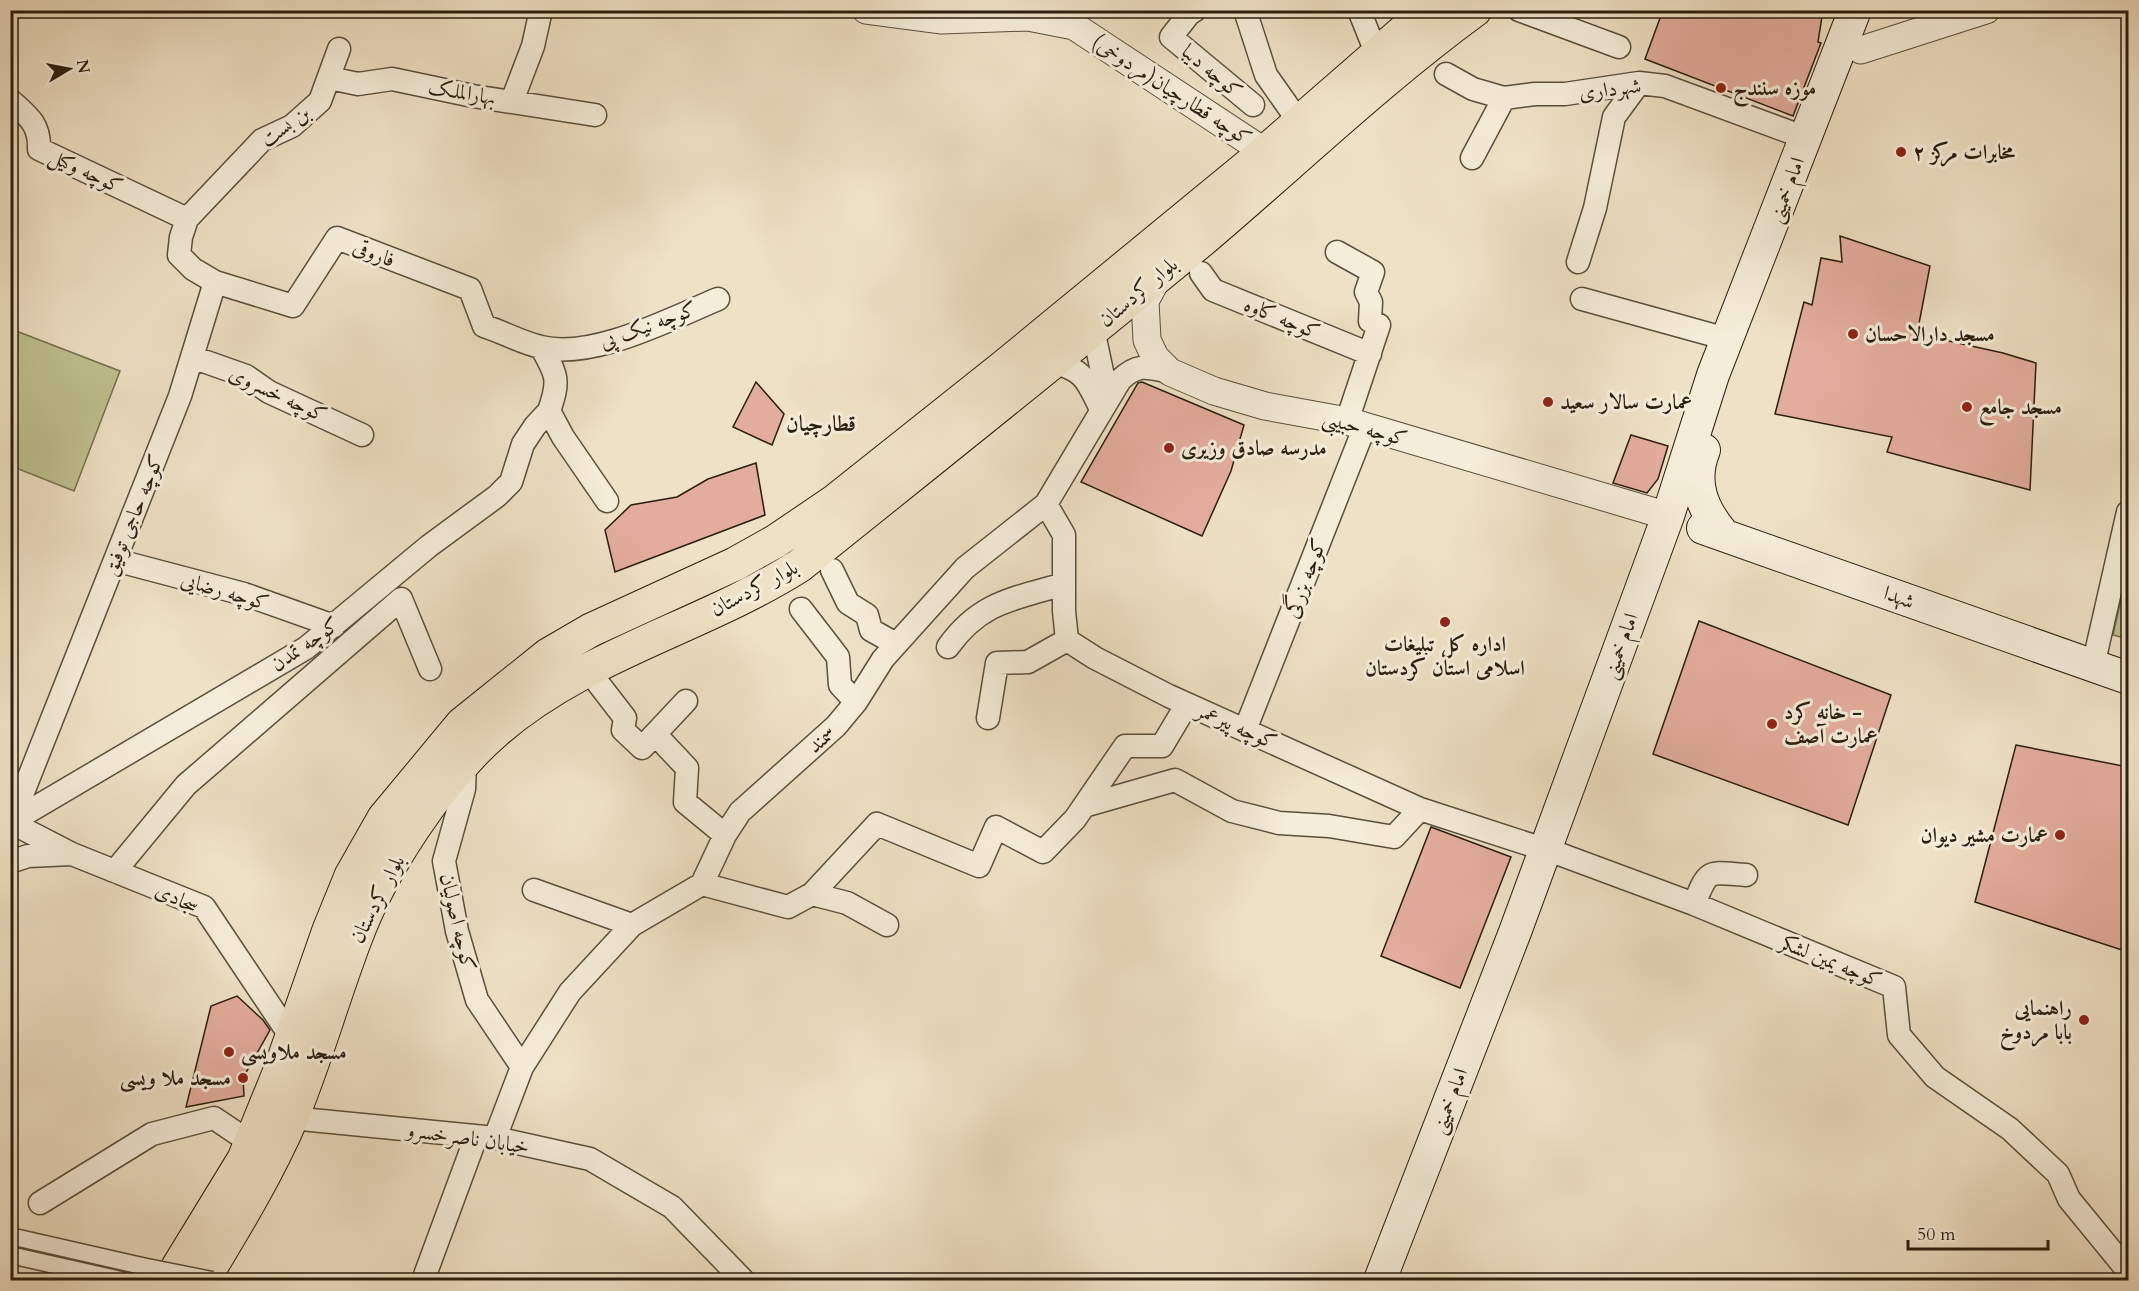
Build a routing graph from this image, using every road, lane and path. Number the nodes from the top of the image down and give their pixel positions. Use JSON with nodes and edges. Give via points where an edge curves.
{"nodes":[{"id":1,"x":541,"y":10,"type":"edge"},
{"id":2,"x":866,"y":10,"type":"edge"},
{"id":3,"x":1195,"y":10,"type":"edge"},
{"id":4,"x":1245,"y":10,"type":"edge"},
{"id":5,"x":1359,"y":10,"type":"edge"},
{"id":6,"x":1428,"y":10,"type":"edge"},
{"id":7,"x":1474,"y":10,"type":"edge"},
{"id":8,"x":1519,"y":10,"type":"edge"},
{"id":9,"x":1875,"y":10,"type":"edge"},
{"id":10,"x":1986,"y":10,"type":"edge"},
{"id":11,"x":1854,"y":11,"type":"edge"},
{"id":12,"x":1030,"y":14,"type":"edge"},
{"id":13,"x":1619,"y":47,"type":"dead end"},
{"id":14,"x":339,"y":49,"type":"dead end"},
{"id":15,"x":1861,"y":50,"type":"junction"},
{"id":16,"x":1377,"y":55,"type":"junction"},
{"id":17,"x":1446,"y":74,"type":"dead end"},
{"id":18,"x":329,"y":78,"type":"junction"},
{"id":19,"x":1639,"y":83,"type":"junction"},
{"id":20,"x":1276,"y":90,"type":"junction"},
{"id":21,"x":1504,"y":98,"type":"junction"},
{"id":22,"x":10,"y":100,"type":"edge"},
{"id":23,"x":512,"y":101,"type":"junction"},
{"id":24,"x":1253,"y":105,"type":"junction"},
{"id":25,"x":595,"y":115,"type":"dead end"},
{"id":26,"x":1299,"y":122,"type":"junction"},
{"id":27,"x":1230,"y":127,"type":"junction"},
{"id":28,"x":1806,"y":138,"type":"junction"},
{"id":29,"x":1265,"y":152,"type":"junction"},
{"id":30,"x":1472,"y":158,"type":"dead end"},
{"id":31,"x":187,"y":219,"type":"junction"},
{"id":32,"x":1337,"y":252,"type":"dead end"},
{"id":33,"x":1578,"y":262,"type":"dead end"},
{"id":34,"x":1161,"y":272,"type":"junction"},
{"id":35,"x":1201,"y":273,"type":"dead end"},
{"id":36,"x":215,"y":282,"type":"junction"},
{"id":37,"x":718,"y":299,"type":"dead end"},
{"id":38,"x":1582,"y":299,"type":"dead end"},
{"id":39,"x":1093,"y":329,"type":"junction"},
{"id":40,"x":1727,"y":339,"type":"junction"},
{"id":41,"x":541,"y":347,"type":"junction"},
{"id":42,"x":1370,"y":354,"type":"junction"},
{"id":43,"x":192,"y":357,"type":"junction"},
{"id":44,"x":1055,"y":363,"type":"junction"},
{"id":45,"x":1170,"y":372,"type":"junction"},
{"id":46,"x":549,"y":411,"type":"junction"},
{"id":47,"x":1102,"y":412,"type":"junction"},
{"id":48,"x":1356,"y":423,"type":"junction"},
{"id":49,"x":362,"y":435,"type":"dead end"},
{"id":50,"x":607,"y":501,"type":"dead end"},
{"id":51,"x":1046,"y":504,"type":"junction"},
{"id":52,"x":2128,"y":512,"type":"edge"},
{"id":53,"x":1668,"y":516,"type":"junction"},
{"id":54,"x":1723,"y":534,"type":"junction"},
{"id":55,"x":115,"y":560,"type":"junction"},
{"id":56,"x":832,"y":570,"type":"dead end"},
{"id":57,"x":1064,"y":584,"type":"junction"},
{"id":58,"x":801,"y":609,"type":"dead end"},
{"id":59,"x":334,"y":626,"type":"junction"},
{"id":60,"x":1067,"y":640,"type":"junction"},
{"id":61,"x":896,"y":644,"type":"junction"},
{"id":62,"x":948,"y":647,"type":"dead end"},
{"id":63,"x":2093,"y":666,"type":"junction"},
{"id":64,"x":430,"y":669,"type":"dead end"},
{"id":65,"x":588,"y":670,"type":"junction"},
{"id":66,"x":2128,"y":678,"type":"edge"},
{"id":67,"x":686,"y":701,"type":"dead end"},
{"id":68,"x":856,"y":702,"type":"junction"},
{"id":69,"x":1187,"y":704,"type":"junction"},
{"id":70,"x":988,"y":718,"type":"dead end"},
{"id":71,"x":1245,"y":730,"type":"junction"},
{"id":72,"x":648,"y":741,"type":"junction"},
{"id":73,"x":465,"y":765,"type":"junction"},
{"id":74,"x":1084,"y":806,"type":"junction"},
{"id":75,"x":1420,"y":809,"type":"junction"},
{"id":76,"x":11,"y":823,"type":"edge"},
{"id":77,"x":725,"y":835,"type":"junction"},
{"id":78,"x":1545,"y":849,"type":"junction"},
{"id":79,"x":72,"y":854,"type":"junction"},
{"id":80,"x":10,"y":862,"type":"edge"},
{"id":81,"x":115,"y":871,"type":"junction"},
{"id":82,"x":1746,"y":874,"type":"dead end"},
{"id":83,"x":702,"y":884,"type":"junction"},
{"id":84,"x":534,"y":890,"type":"dead end"},
{"id":85,"x":812,"y":894,"type":"junction"},
{"id":86,"x":1694,"y":904,"type":"junction"},
{"id":87,"x":887,"y":925,"type":"dead end"},
{"id":88,"x":632,"y":926,"type":"junction"},
{"id":89,"x":291,"y":1037,"type":"junction"},
{"id":90,"x":522,"y":1067,"type":"junction"},
{"id":91,"x":291,"y":1118,"type":"junction"},
{"id":92,"x":485,"y":1137,"type":"junction"},
{"id":93,"x":251,"y":1143,"type":"junction"},
{"id":94,"x":39,"y":1203,"type":"dead end"},
{"id":95,"x":10,"y":1236,"type":"edge"},
{"id":96,"x":10,"y":1255,"type":"edge"},
{"id":97,"x":2128,"y":1271,"type":"edge"},
{"id":98,"x":156,"y":1273,"type":"edge"},
{"id":99,"x":425,"y":1275,"type":"dead end"},
{"id":100,"x":119,"y":1280,"type":"edge"},
{"id":101,"x":202,"y":1281,"type":"edge"},
{"id":102,"x":212,"y":1281,"type":"edge"},
{"id":103,"x":743,"y":1281,"type":"edge"},
{"id":104,"x":1380,"y":1281,"type":"edge"}],
"edges":[{"from":1,"to":23,"type":"street","via":[[533,46]]},
{"from":2,"to":12,"type":"street","name":"کوچه قطارچیان(مردوخی)","via":[[942,20]]},
{"from":3,"to":24,"type":"street","name":"کوچه دیبا","via":[[1171,37]]},
{"from":4,"to":20,"type":"street","via":[[1266,75]]},
{"from":5,"to":16,"type":"street"},
{"from":6,"to":16,"type":"main road","name":"بلوار کردستان"},
{"from":7,"to":34,"type":"main road","name":"بلوار کردستان","via":[[1411,57]]},
{"from":8,"to":13,"type":"street"},
{"from":9,"to":15,"type":"main road","name":"امام خمینی"},
{"from":10,"to":15,"type":"street"},
{"from":11,"to":28,"type":"main road","name":"امام خمینی"},
{"from":12,"to":27,"type":"street","name":"کوچه قطارچیان(مردوخی)","via":[[1074,26]]},
{"from":14,"to":18,"type":"street","name":"بن بست"},
{"from":15,"to":54,"type":"main road","name":"امام خمینی","via":[[1701,459],[1700,497],[1710,519]]},
{"from":16,"to":26,"type":"main road","name":"بلوار کردستان"},
{"from":17,"to":21,"type":"street","name":"شهرداری","via":[[1473,89]]},
{"from":18,"to":23,"type":"street","name":"بهارالملک","via":[[358,84],[392,79]]},
{"from":18,"to":31,"type":"street","name":"بن بست","via":[[320,101],[292,126],[262,140]]},
{"from":19,"to":21,"type":"street","name":"شهرداری"},
{"from":19,"to":28,"type":"street","name":"شهرداری","via":[[1665,86]]},
{"from":19,"to":33,"type":"street","via":[[1614,117],[1595,208]]},
{"from":20,"to":24,"type":"street"},
{"from":20,"to":26,"type":"street"},
{"from":21,"to":30,"type":"street"},
{"from":22,"to":31,"type":"street","name":"کوچه وکیل","via":[[35,122],[39,149]]},
{"from":23,"to":25,"type":"street","name":"بهارالملک"},
{"from":24,"to":27,"type":"street"},
{"from":26,"to":29,"type":"main road","name":"بلوار کردستان"},
{"from":27,"to":29,"type":"street","name":"کوچه قطارچیان(مردوخی)"},
{"from":28,"to":40,"type":"main road","name":"امام خمینی"},
{"from":29,"to":89,"type":"main road","name":"بلوار کردستان","via":[[834,501],[735,564],[591,630],[548,655],[462,724],[384,819],[351,876]]},
{"from":31,"to":36,"type":"street","via":[[179,255]]},
{"from":32,"to":42,"type":"street","name":"کوچه بزرگی","via":[[1373,272],[1366,292],[1371,302],[1370,321],[1379,325]]},
{"from":34,"to":39,"type":"main road","name":"بلوار کردستان"},
{"from":34,"to":45,"type":"street","name":"کوچه حبیبی","via":[[1145,301],[1144,311],[1147,340],[1155,357]]},
{"from":35,"to":42,"type":"street","name":"کوچه کاوه","via":[[1213,290]]},
{"from":36,"to":41,"type":"street","name":"فاروقی","via":[[293,306],[337,238],[470,290],[484,326]]},
{"from":36,"to":43,"type":"street","name":"کوچه حاجی توفیق"},
{"from":37,"to":41,"type":"street","name":"کوچه نیک پی","via":[[627,337],[582,348]]},
{"from":38,"to":40,"type":"street"},
{"from":39,"to":44,"type":"main road","name":"بلوار کردستان"},
{"from":39,"to":47,"type":"street","via":[[1103,376]]},
{"from":40,"to":53,"type":"main road","name":"امام خمینی"},
{"from":41,"to":46,"type":"street","via":[[556,375],[557,388]]},
{"from":42,"to":48,"type":"street","name":"کوچه بزرگی"},
{"from":43,"to":49,"type":"street","name":"کوچه خسروی","via":[[246,376],[269,392]]},
{"from":43,"to":55,"type":"street","name":"کوچه حاجی توفیق"},
{"from":44,"to":47,"type":"street","via":[[1072,367],[1084,377]]},
{"from":44,"to":65,"type":"main road","name":"بلوار کردستان","via":[[799,566]]},
{"from":45,"to":47,"type":"street","name":"سمند","via":[[1147,367],[1132,369],[1120,380]]},
{"from":45,"to":48,"type":"street","name":"کوچه حبیبی","via":[[1214,391],[1265,406]]},
{"from":46,"to":50,"type":"street"},
{"from":46,"to":59,"type":"street","name":"کوچه تمدن","via":[[523,444],[511,482],[497,496],[429,546]]},
{"from":47,"to":51,"type":"street","name":"سمند"},
{"from":48,"to":53,"type":"street","name":"کوچه حبیبی"},
{"from":48,"to":71,"type":"street","name":"کوچه بزرگی"},
{"from":51,"to":57,"type":"street","via":[[1064,535]]},
{"from":51,"to":61,"type":"street","name":"سمند","via":[[965,568]]},
{"from":52,"to":63,"type":"street"},
{"from":53,"to":54,"type":"main road","name":"شهدا"},
{"from":53,"to":78,"type":"main road","name":"امام خمینی"},
{"from":54,"to":63,"type":"main road","name":"شهدا"},
{"from":55,"to":59,"type":"street","name":"کوچه رضایی","via":[[244,594]]},
{"from":55,"to":76,"type":"street","name":"کوچه حاجی توفیق"},
{"from":56,"to":61,"type":"street","via":[[848,603],[867,615],[871,630]]},
{"from":57,"to":60,"type":"street"},
{"from":57,"to":62,"type":"street","via":[[984,609],[963,626]]},
{"from":58,"to":68,"type":"street","via":[[838,657],[840,685]]},
{"from":59,"to":76,"type":"street","name":"کوچه تمدن","via":[[306,648]]},
{"from":60,"to":69,"type":"street","name":"کوچه پیرعمر"},
{"from":60,"to":70,"type":"street","via":[[1028,662],[997,663]]},
{"from":61,"to":68,"type":"street","name":"سمند"},
{"from":63,"to":66,"type":"main road","name":"شهدا"},
{"from":64,"to":81,"type":"street","name":"کوچه تمدن","via":[[400,599],[186,785]]},
{"from":65,"to":72,"type":"street","via":[[625,718],[623,730]]},
{"from":65,"to":73,"type":"main road","name":"بلوار کردستان","via":[[494,732]]},
{"from":67,"to":72,"type":"street"},
{"from":68,"to":77,"type":"street","name":"سمند","via":[[836,726],[740,812]]},
{"from":69,"to":71,"type":"street","name":"کوچه پیرعمر"},
{"from":69,"to":74,"type":"street","via":[[1162,746],[1125,746]]},
{"from":71,"to":75,"type":"street","name":"کوچه پیرعمر"},
{"from":72,"to":77,"type":"street","via":[[687,768],[685,802]]},
{"from":73,"to":90,"type":"street","name":"کوچه اصولیان","via":[[464,789],[444,861],[456,931],[477,1000]]},
{"from":73,"to":91,"type":"main road","name":"بلوار کردستان","via":[[419,819],[376,895],[357,935]]},
{"from":74,"to":75,"type":"street","via":[[1175,780],[1233,811],[1280,823],[1394,837]]},
{"from":74,"to":85,"type":"street","via":[[1043,852],[996,827],[979,866],[877,824]]},
{"from":75,"to":78,"type":"street","name":"کوچه پیرعمر"},
{"from":76,"to":79,"type":"street","name":"سجادی"},
{"from":77,"to":83,"type":"street","name":"سمند"},
{"from":78,"to":86,"type":"street","name":"کوچه یمین لشکر"},
{"from":78,"to":104,"type":"main road","name":"امام خمینی"},
{"from":79,"to":80,"type":"street","via":[[28,856]]},
{"from":79,"to":81,"type":"street","name":"سجادی"},
{"from":81,"to":89,"type":"street","name":"سجادی","via":[[204,907]]},
{"from":82,"to":86,"type":"street","via":[[1711,873]]},
{"from":83,"to":85,"type":"street","via":[[788,907]]},
{"from":83,"to":88,"type":"street"},
{"from":84,"to":88,"type":"street"},
{"from":85,"to":87,"type":"street","via":[[847,903]]},
{"from":86,"to":97,"type":"street","name":"کوچه یمین لشکر","via":[[1894,987],[1899,1035],[1935,1077],[2010,1129],[2058,1174],[2069,1199]]},
{"from":88,"to":90,"type":"street","via":[[570,992]]},
{"from":89,"to":93,"type":"main road","name":"بلوار کردستان"},
{"from":90,"to":92,"type":"street"},
{"from":91,"to":92,"type":"street","name":"خیابان ناصرخسرو"},
{"from":91,"to":101,"type":"main road","name":"بلوار کردستان","via":[[255,1196]]},
{"from":92,"to":99,"type":"street"},
{"from":92,"to":103,"type":"street","name":"خیابان ناصرخسرو","via":[[590,1159],[672,1207]]},
{"from":93,"to":94,"type":"street","via":[[214,1118],[152,1134]]},
{"from":93,"to":98,"type":"main road","name":"بلوار کردستان","via":[[231,1182]]},
{"from":95,"to":98,"type":"street"},
{"from":96,"to":100,"type":"street"},
{"from":98,"to":102,"type":"street","bridge":true}]}
